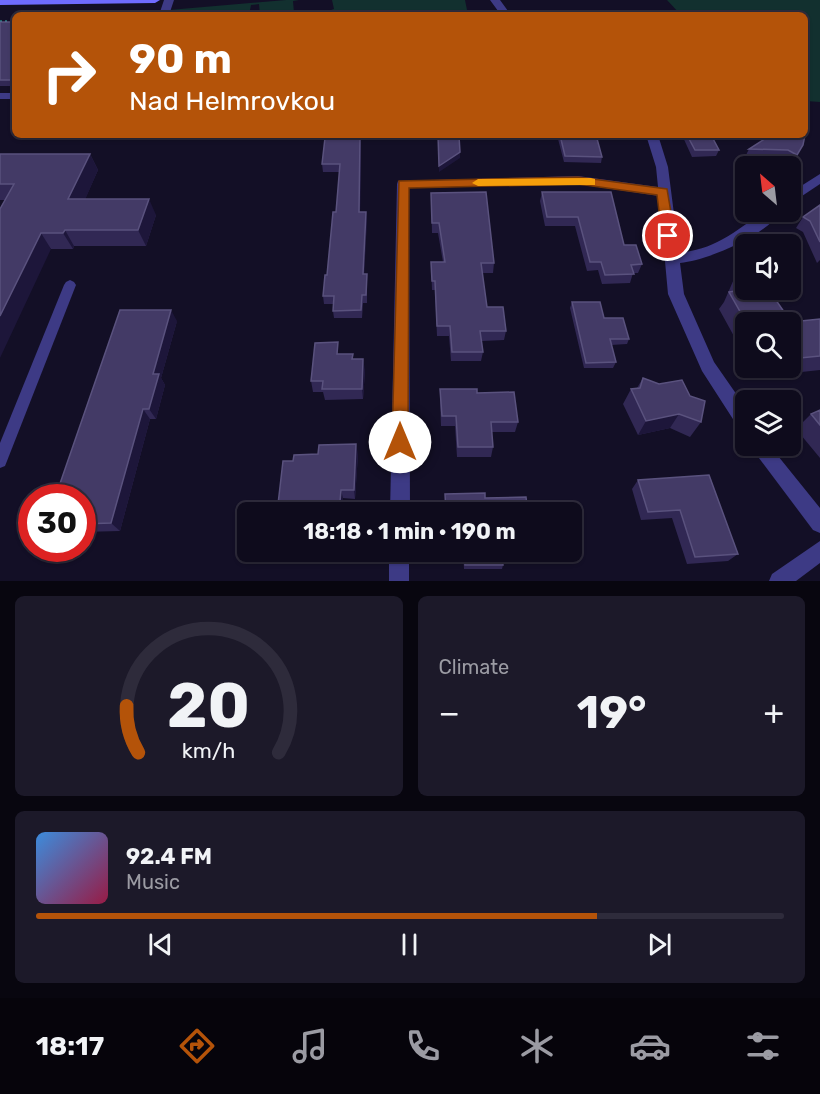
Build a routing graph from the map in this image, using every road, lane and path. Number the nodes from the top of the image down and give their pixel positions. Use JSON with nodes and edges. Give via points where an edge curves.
{"nodes":[{"id":1,"x":155,"y":0,"type":"edge"},
{"id":2,"x":0,"y":2,"type":"edge"},
{"id":3,"x":653,"y":138,"type":"edge"},
{"id":4,"x":820,"y":178,"type":"edge"},
{"id":5,"x":663,"y":192,"type":"junction"},
{"id":6,"x":801,"y":192,"type":"edge"},
{"id":7,"x":760,"y":222,"type":"edge"},
{"id":8,"x":671,"y":259,"type":"junction"},
{"id":9,"x":70,"y":285,"type":"dead end"},
{"id":10,"x":735,"y":407,"type":"edge"},
{"id":11,"x":767,"y":456,"type":"edge"},
{"id":12,"x":0,"y":461,"type":"edge"},
{"id":13,"x":400,"y":502,"type":"edge"},
{"id":14,"x":820,"y":523,"type":"edge"},
{"id":15,"x":820,"y":550,"type":"edge"},
{"id":16,"x":399,"y":562,"type":"edge"},
{"id":17,"x":399,"y":581,"type":"edge"},
{"id":18,"x":779,"y":581,"type":"edge"}],
"edges":[{"from":1,"to":2,"type":"main road"},
{"from":3,"to":5,"type":"street","via":[[662,167]]},
{"from":4,"to":6,"type":"street"},
{"from":5,"to":8,"type":"street"},
{"from":5,"to":13,"type":"street","via":[[578,180],[403,184]]},
{"from":7,"to":8,"type":"street","via":[[728,246],[696,257]]},
{"from":8,"to":10,"type":"street","via":[[676,294],[703,356]]},
{"from":9,"to":12,"type":"lane"},
{"from":11,"to":14,"type":"street"},
{"from":15,"to":18,"type":"street"},
{"from":16,"to":17,"type":"street"}]}
